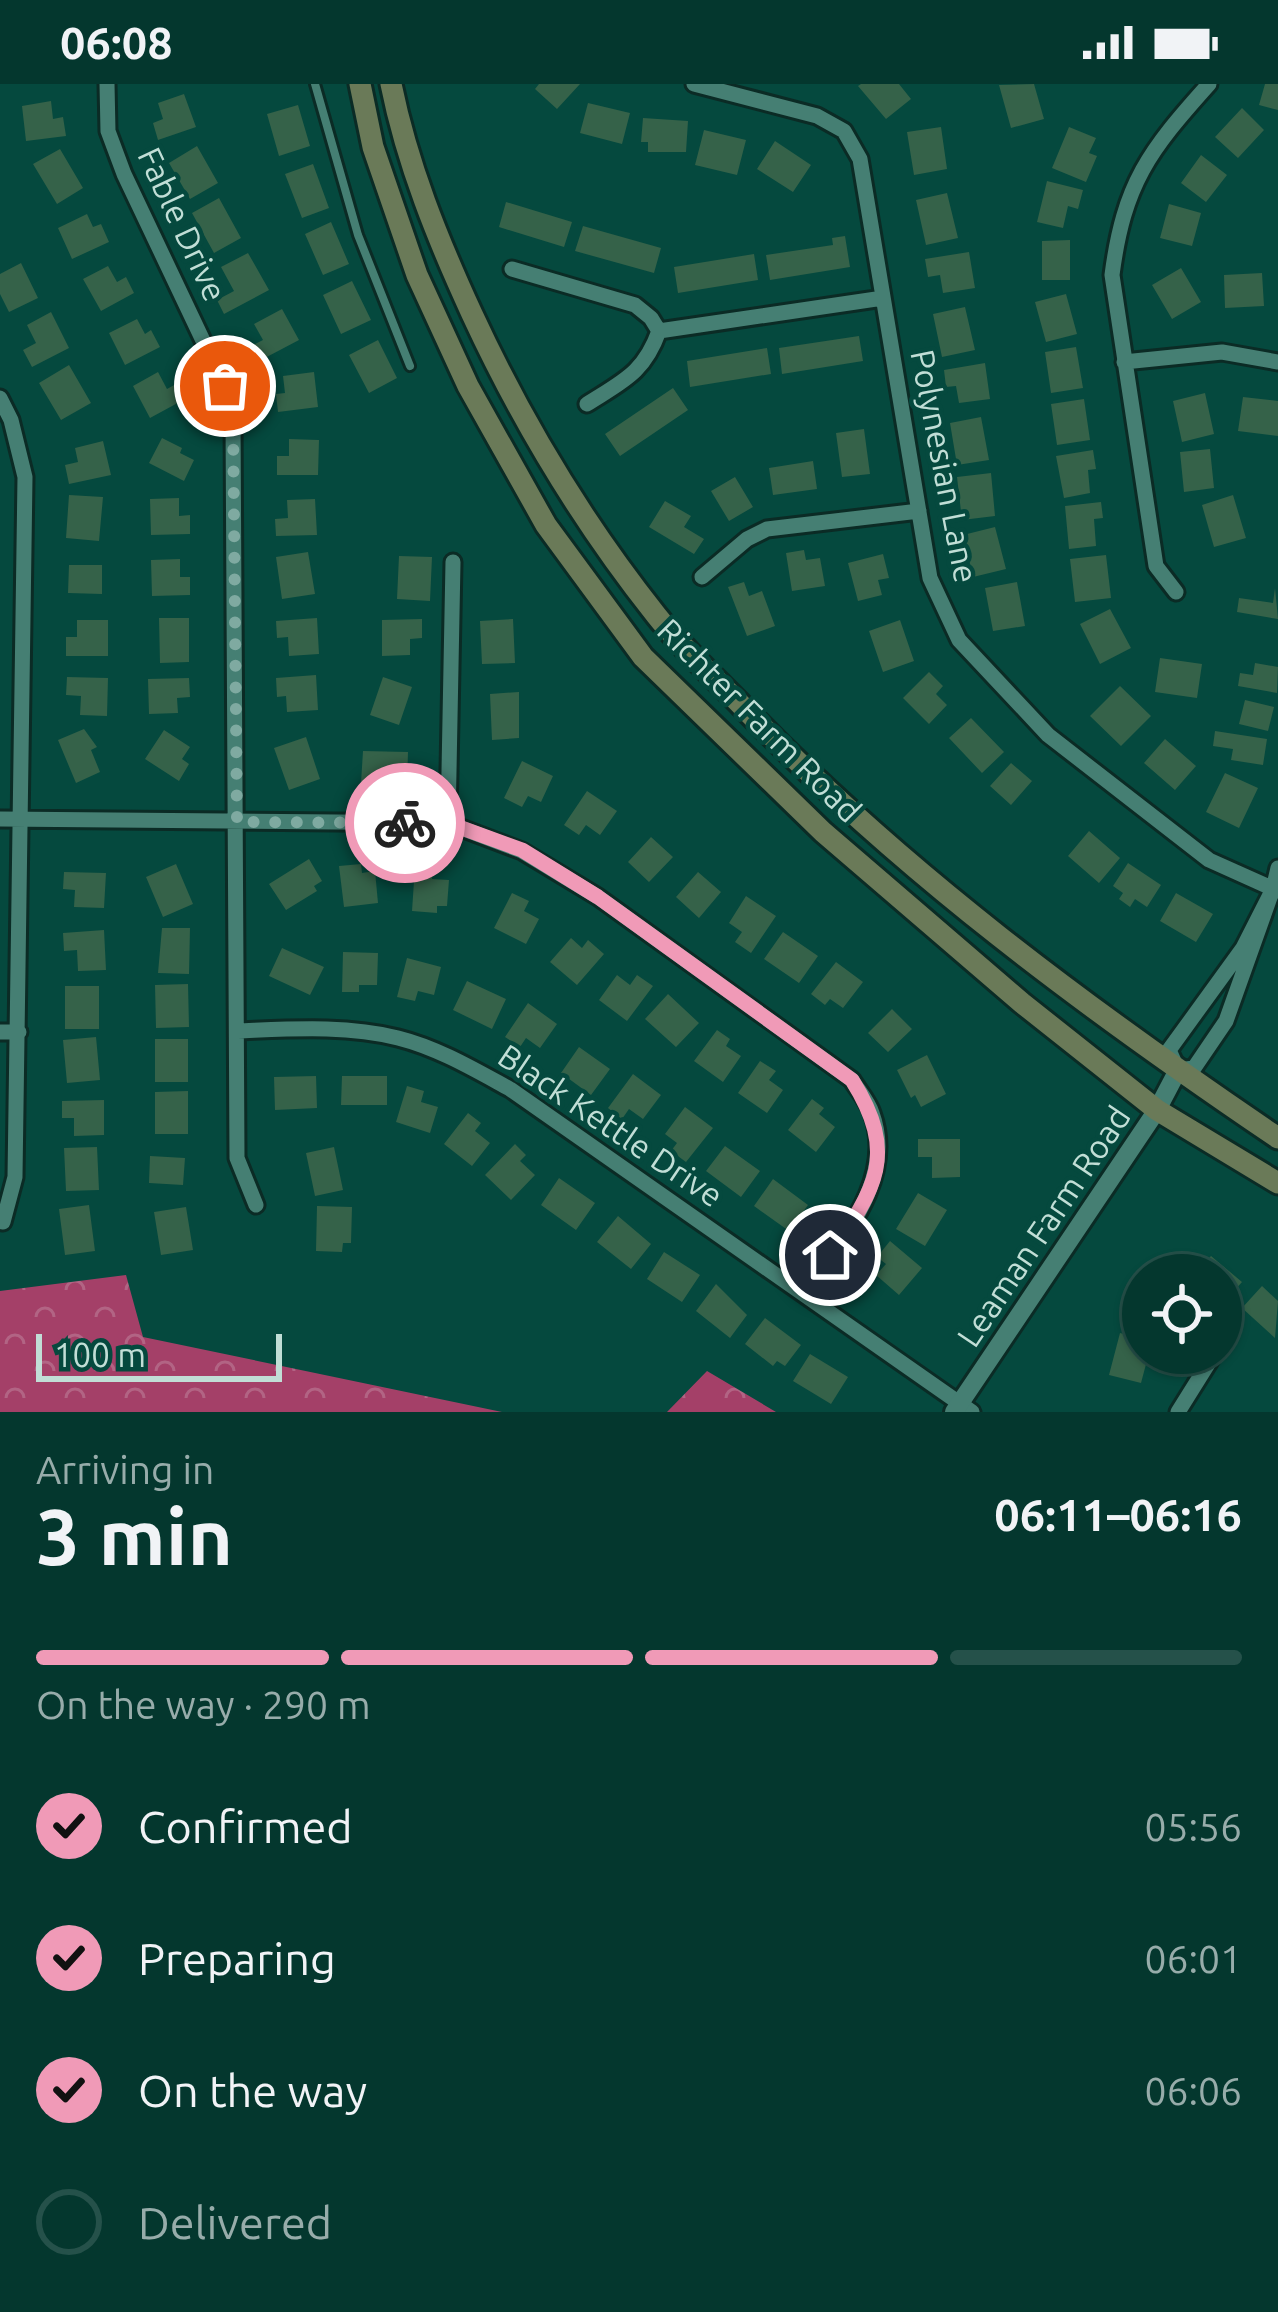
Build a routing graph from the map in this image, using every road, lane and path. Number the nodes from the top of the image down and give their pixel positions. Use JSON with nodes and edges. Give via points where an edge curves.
{"nodes":[{"id":1,"x":107,"y":84,"type":"edge"},
{"id":2,"x":315,"y":84,"type":"edge"},
{"id":3,"x":360,"y":84,"type":"edge"},
{"id":4,"x":391,"y":84,"type":"edge"},
{"id":5,"x":694,"y":84,"type":"edge"},
{"id":6,"x":1209,"y":84,"type":"edge"},
{"id":7,"x":512,"y":269,"type":"dead end"},
{"id":8,"x":883,"y":298,"type":"junction"},
{"id":9,"x":659,"y":331,"type":"junction"},
{"id":10,"x":1124,"y":362,"type":"junction"},
{"id":11,"x":1278,"y":362,"type":"edge"},
{"id":12,"x":410,"y":366,"type":"dead end"},
{"id":13,"x":0,"y":398,"type":"edge"},
{"id":14,"x":587,"y":404,"type":"dead end"},
{"id":15,"x":919,"y":511,"type":"junction"},
{"id":16,"x":453,"y":562,"type":"dead end"},
{"id":17,"x":702,"y":577,"type":"dead end"},
{"id":18,"x":1176,"y":592,"type":"dead end"},
{"id":19,"x":0,"y":819,"type":"edge"},
{"id":20,"x":18,"y":819,"type":"junction"},
{"id":21,"x":237,"y":822,"type":"junction"},
{"id":22,"x":448,"y":823,"type":"junction"},
{"id":23,"x":1278,"y":868,"type":"edge"},
{"id":24,"x":1275,"y":890,"type":"edge"},
{"id":25,"x":238,"y":1031,"type":"junction"},
{"id":26,"x":0,"y":1032,"type":"edge"},
{"id":27,"x":20,"y":1032,"type":"junction"},
{"id":28,"x":1178,"y":1070,"type":"junction"},
{"id":29,"x":1157,"y":1110,"type":"junction"},
{"id":30,"x":1278,"y":1138,"type":"edge"},
{"id":31,"x":1278,"y":1183,"type":"edge"},
{"id":32,"x":256,"y":1205,"type":"dead end"},
{"id":33,"x":3,"y":1222,"type":"dead end"},
{"id":34,"x":804,"y":1293,"type":"junction"},
{"id":35,"x":1202,"y":1374,"type":"edge"},
{"id":36,"x":962,"y":1409,"type":"edge"},
{"id":37,"x":1178,"y":1412,"type":"edge"}],
"edges":[{"from":1,"to":21,"type":"street","name":"Fable Drive","via":[[107,131],[233,418]]},
{"from":2,"to":12,"type":"lane","via":[[358,235]]},
{"from":3,"to":29,"type":"main road","name":"Richter Farm Road","via":[[417,275],[468,386],[546,525],[644,656],[823,832]]},
{"from":4,"to":28,"type":"main road","name":"Richter Farm Road","via":[[441,247],[495,364],[580,510],[658,618],[796,762],[948,895]]},
{"from":5,"to":8,"type":"street","name":"Polynesian Lane","via":[[817,116],[844,131],[860,159]]},
{"from":6,"to":10,"type":"street","via":[[1136,177],[1118,228],[1112,274]]},
{"from":7,"to":9,"type":"street","via":[[635,305]]},
{"from":8,"to":9,"type":"street"},
{"from":8,"to":15,"type":"street","name":"Polynesian Lane"},
{"from":9,"to":14,"type":"street","via":[[638,372]]},
{"from":10,"to":11,"type":"street","via":[[1222,352]]},
{"from":10,"to":18,"type":"street","via":[[1156,566]]},
{"from":13,"to":20,"type":"street","via":[[25,477]]},
{"from":15,"to":17,"type":"street","via":[[767,529]]},
{"from":15,"to":24,"type":"street","name":"Polynesian Lane","via":[[930,578],[959,640],[1048,735],[1210,860]]},
{"from":16,"to":22,"type":"street"},
{"from":19,"to":20,"type":"street"},
{"from":20,"to":21,"type":"street"},
{"from":20,"to":27,"type":"street"},
{"from":21,"to":22,"type":"street"},
{"from":21,"to":25,"type":"street","name":"Fable Drive"},
{"from":22,"to":34,"type":"street","via":[[522,850],[598,897],[852,1080],[872,1112],[877,1166],[863,1205]]},
{"from":23,"to":24,"type":"street"},
{"from":24,"to":28,"type":"street","via":[[1226,1021],[1194,1068]]},
{"from":24,"to":28,"type":"street","via":[[1169,1050]]},
{"from":25,"to":32,"type":"street","name":"Fable Drive","via":[[236,1158]]},
{"from":25,"to":34,"type":"street","name":"Black Kettle Drive","via":[[324,1028],[398,1038],[453,1059],[510,1089]]},
{"from":26,"to":27,"type":"street"},
{"from":27,"to":33,"type":"street","via":[[15,1177]]},
{"from":28,"to":29,"type":"street","name":"Leaman Farm Road"},
{"from":28,"to":30,"type":"main road","name":"Richter Farm Road"},
{"from":29,"to":31,"type":"main road","name":"Richter Farm Road"},
{"from":29,"to":36,"type":"street","name":"Leaman Farm Road"},
{"from":34,"to":36,"type":"street","name":"Black Kettle Drive"},
{"from":35,"to":37,"type":"street"}]}
